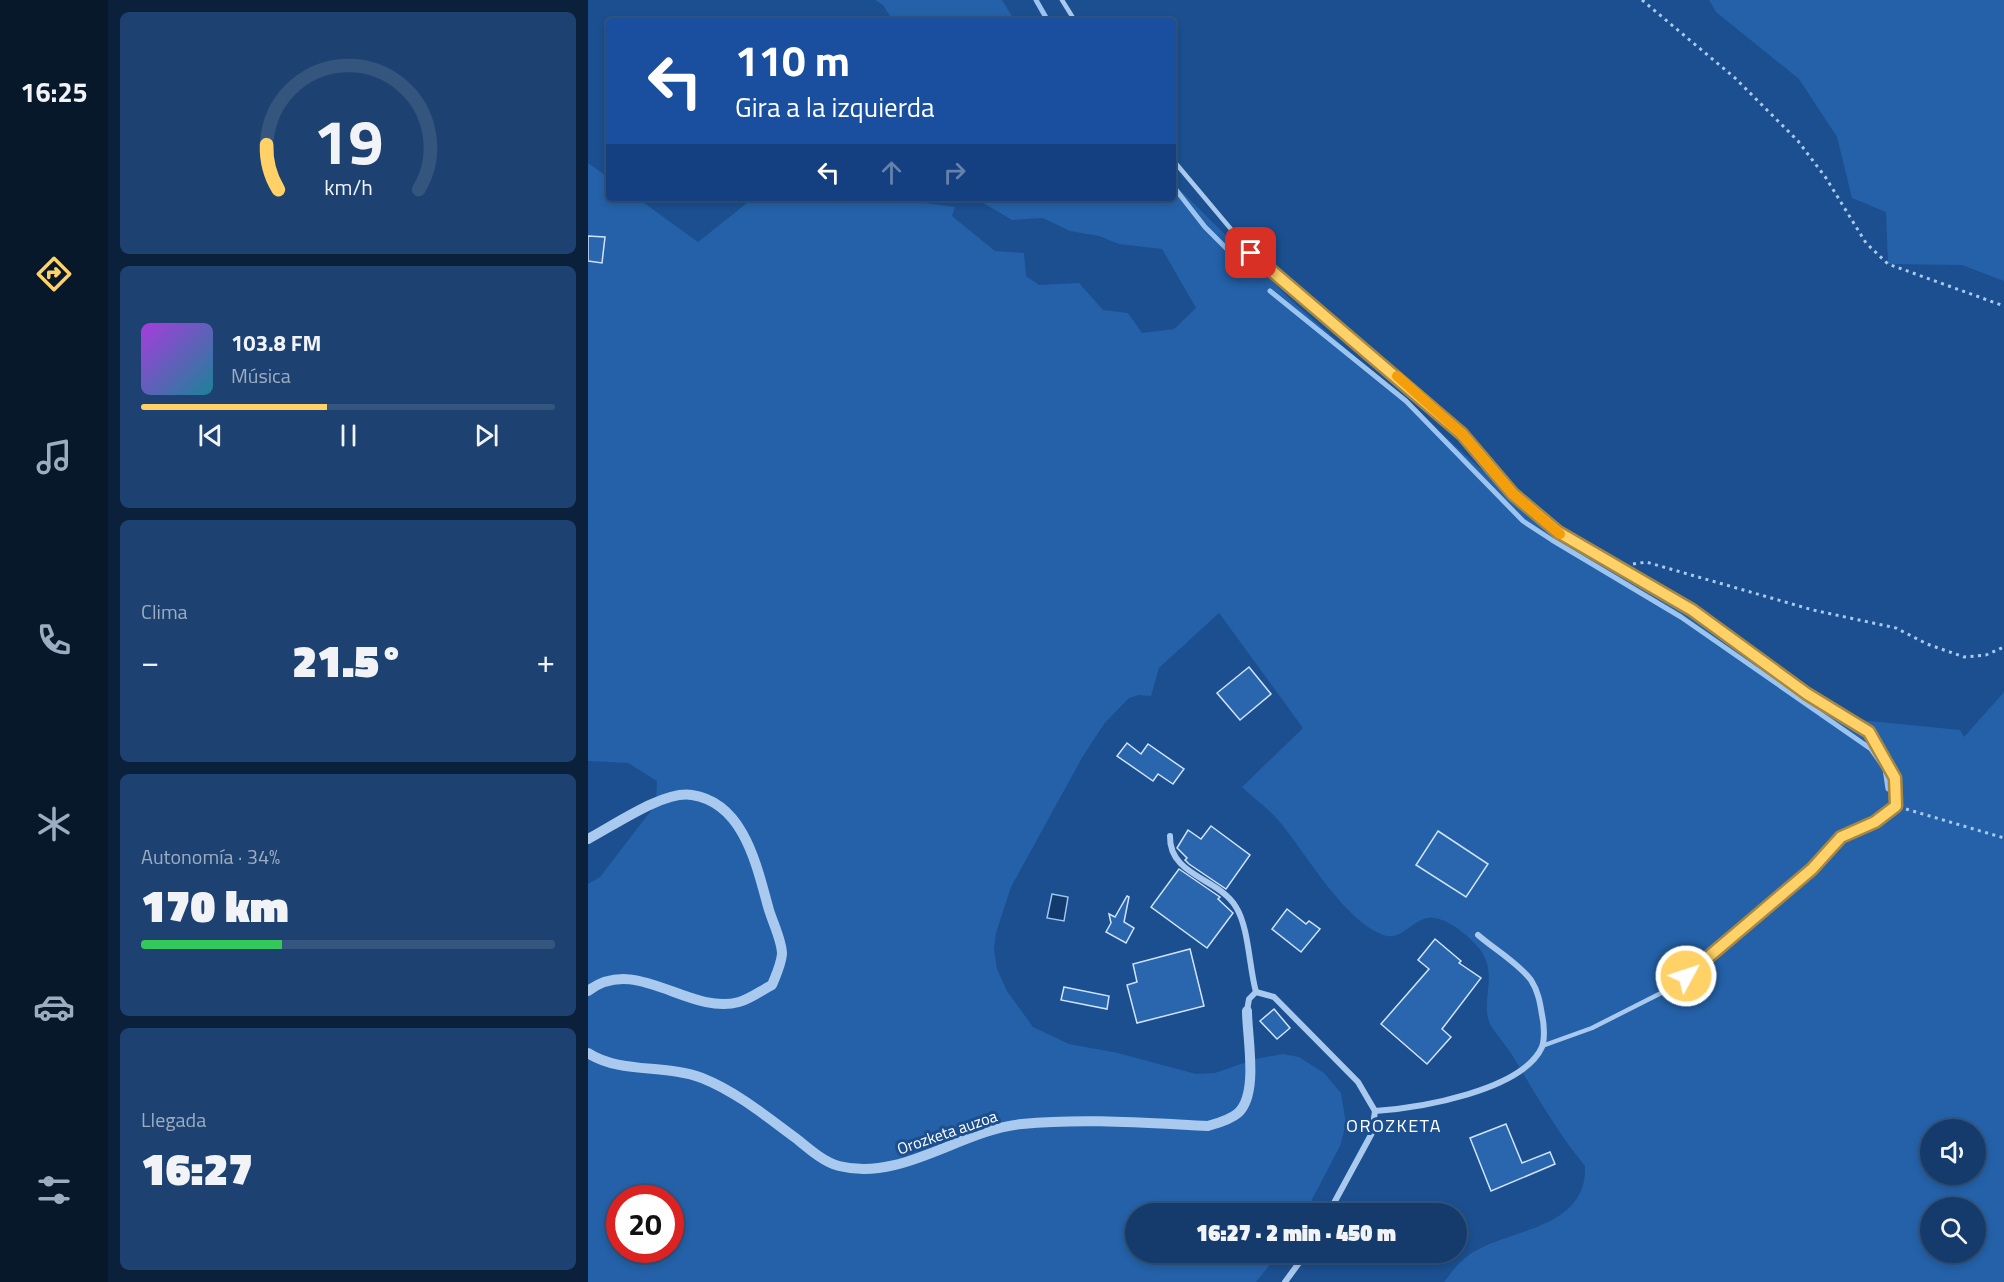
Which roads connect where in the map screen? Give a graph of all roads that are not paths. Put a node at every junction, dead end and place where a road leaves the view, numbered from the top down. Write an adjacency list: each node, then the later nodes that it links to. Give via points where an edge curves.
1 (1062, 0): 2 (lane)
2 (1073, 18)
3 (1176, 164): 10 (lane, via 1251,253 1462,434 1513,494 1558,532 1692,610 1807,694 1869,732 1895,778 1896,806 1875,822 1841,837 1812,869 1671,988 1592,1028)
4 (1170, 836): 8 (street, via 1170,848 1181,866 1236,905 1244,925)
5 (588, 839): 7 (street, via 651,804 674,797 692,794 714,803 731,817 750,845 782,952 772,985 740,1002 722,1004 631,979 601,980)
6 (1478, 935): 10 (street, via 1530,979 1539,995 1544,1023)
7 (588, 991)
8 (1256, 992): 9 (street, via 1249,999); 12 (street, via 1274,997 1358,1082)
9 (1247, 1011): 11 (street, Orozketa auzoa, via 1251,1083 1240,1112 1225,1121 1208,1126 1093,1121 1020,1124 974,1136 893,1166 856,1169 836,1165 820,1156 736,1095 702,1077 599,1060)
10 (1542, 1046): 12 (street, via 1523,1070 1472,1093 1414,1108)
11 (588, 1053)
12 (1375, 1111): 13 (street, via 1372,1133)
13 (1334, 1203)
14 (1298, 1263): 15 (street)
15 (1285, 1282)

